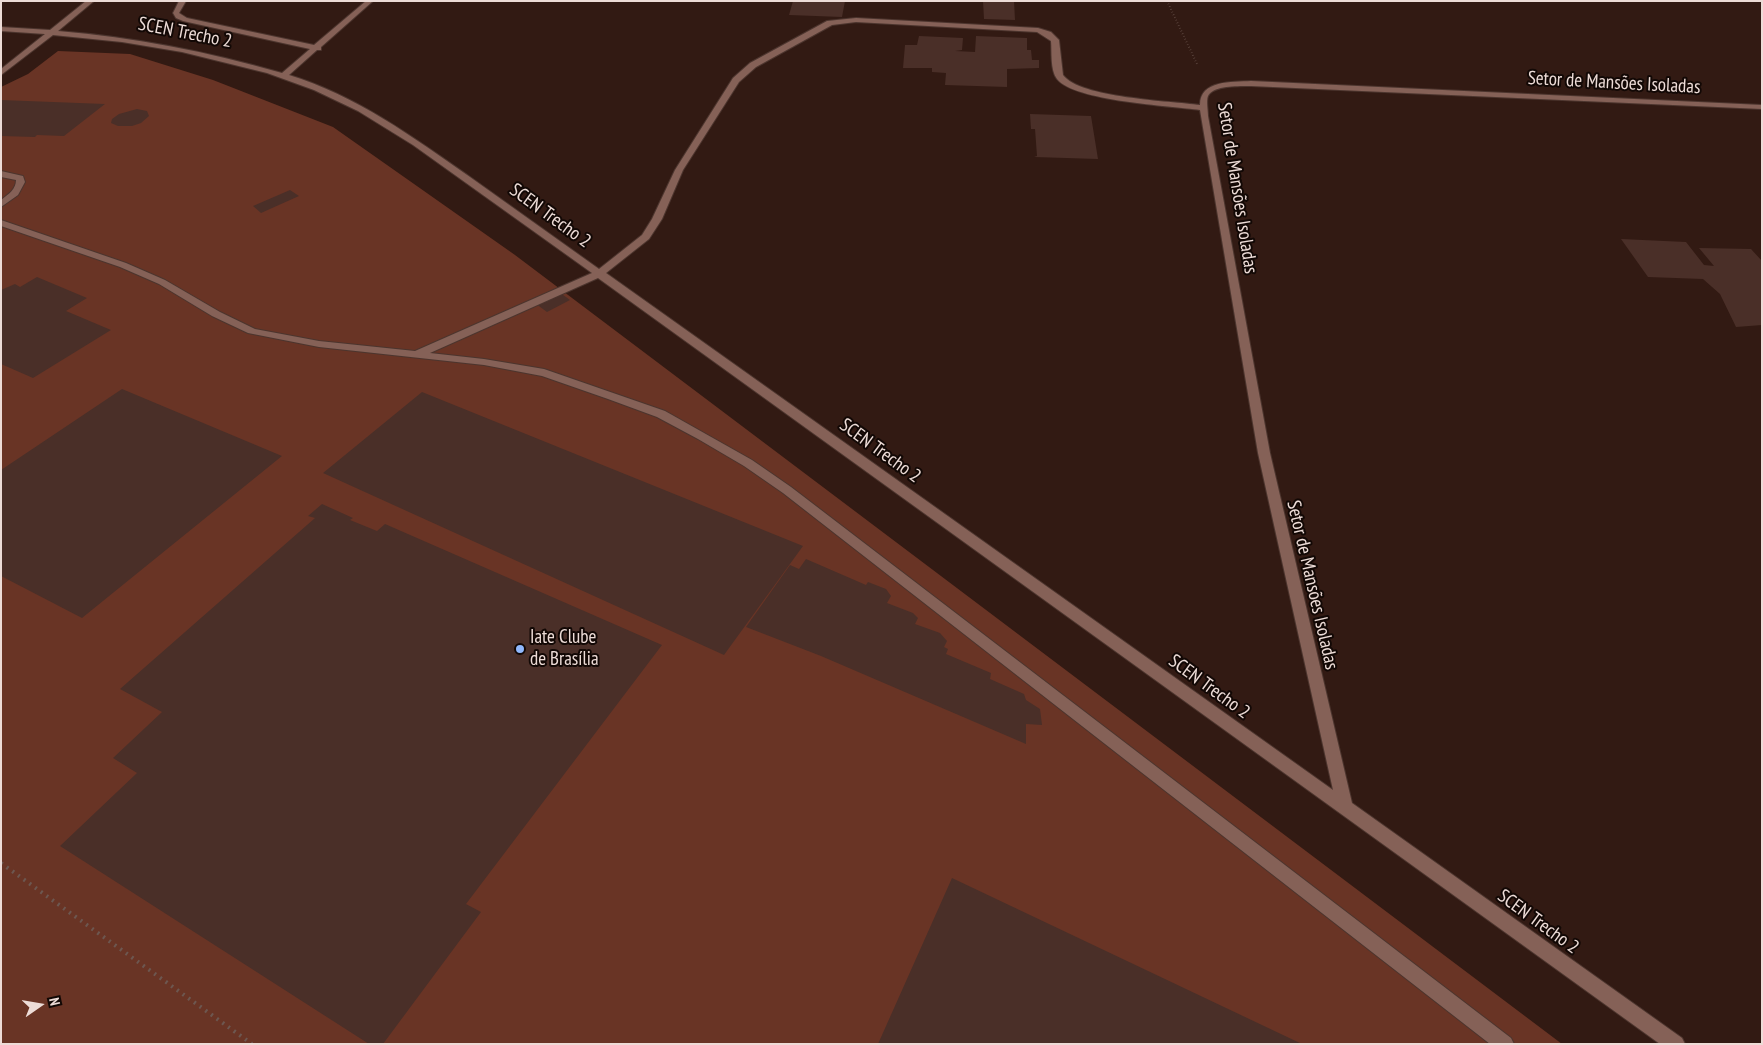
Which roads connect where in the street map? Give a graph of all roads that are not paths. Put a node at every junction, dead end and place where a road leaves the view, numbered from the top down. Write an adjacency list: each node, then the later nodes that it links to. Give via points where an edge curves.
1 (91, 1): 5 (street)
2 (183, 1): 6 (street, via 176,12 185,20)
3 (370, 1): 6 (street)
4 (1, 29): 5 (street, SCEN Trecho 2)
5 (50, 32): 7 (street); 8 (street); 9 (street, SCEN Trecho 2, via 160,45)
6 (318, 48): 9 (street)
7 (1, 63)
8 (1, 73)
9 (284, 75): 15 (street, SCEN Trecho 2, via 378,119)
10 (1762, 107): 11 (street, Setor de Mansões Isoladas, via 1234,84 1208,90 1204,96)
11 (1204, 108): 15 (street, via 1078,90 1059,77 1055,40 1038,30 856,20 830,22 753,65 736,80 679,170 646,237); 17 (street, Setor de Mansões Isoladas, via 1264,453)
12 (1, 174): 13 (street, via 20,178 22,182)
13 (1, 204)
14 (1, 223): 16 (street, via 123,265 162,282 252,331 309,343)
15 (599, 274): 16 (street); 17 (street, SCEN Trecho 2)
16 (416, 355): 18 (street, via 484,362 544,373 661,414 748,463)
17 (1345, 807): 19 (street, SCEN Trecho 2)
18 (1505, 1044)
19 (1676, 1044)

